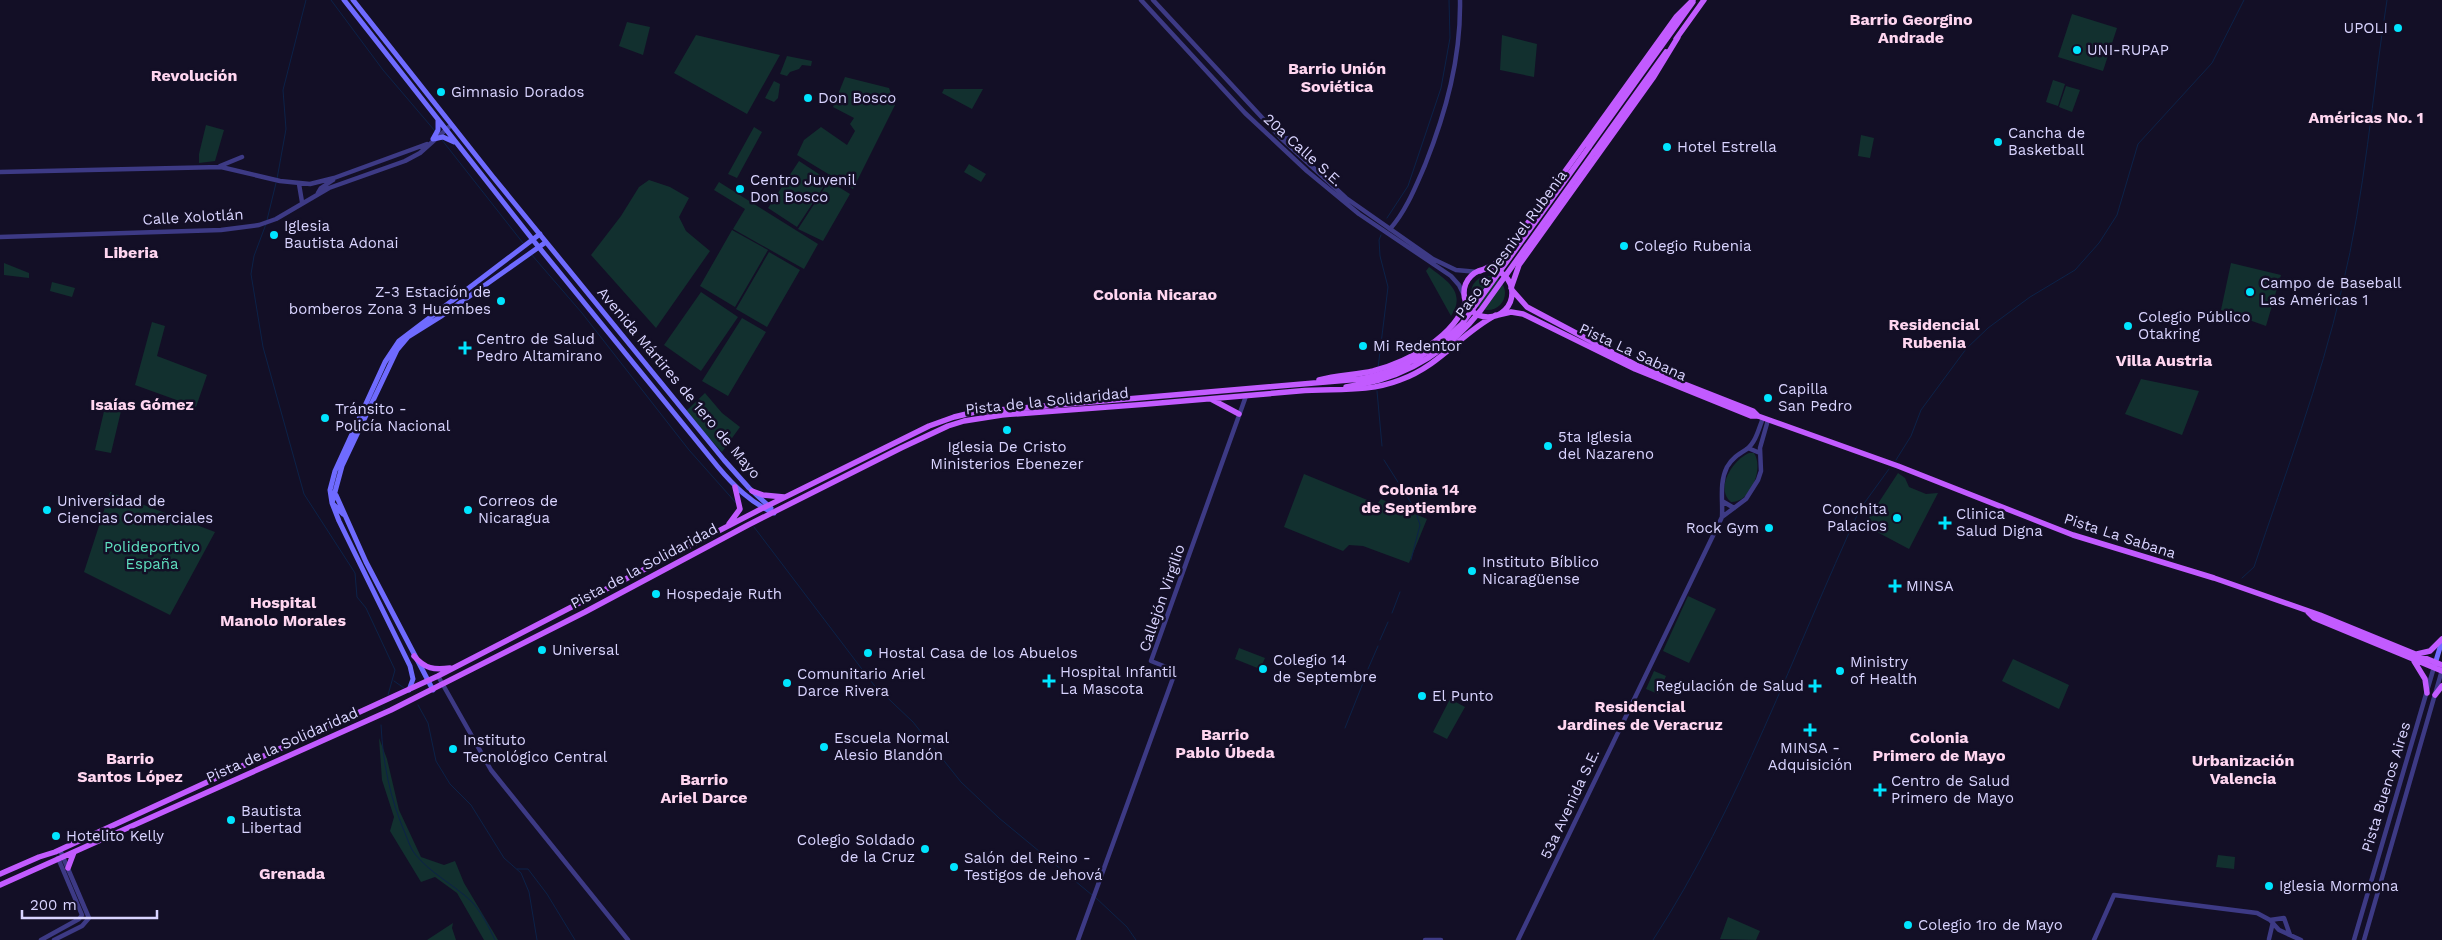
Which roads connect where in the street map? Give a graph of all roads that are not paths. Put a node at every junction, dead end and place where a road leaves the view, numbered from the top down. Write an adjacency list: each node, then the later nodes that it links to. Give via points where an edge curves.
1 (344, 0): 9 (main road, Avenida Mártires de 1ero de Mayo)
2 (353, 0): 10 (main road, Avenida Mártires de 1ero de Mayo)
3 (1141, 0): 32 (street, 20a Calle S.E., via 1261,129 1342,202 1451,276)
4 (1153, 0): 14 (street, 20a Calle S.E.)
5 (1460, 0): 24 (street, via 1457,52 1447,104 1409,202)
6 (1694, 0): 30 (main road, via 1681,11 1509,249 1495,264); 34 (main road, Paso a Desnivel Rubenia, bridge, via 1462,324 1413,362)
7 (1704, 0): 8 (main road)
8 (1678, 37): 31 (main road, via 1653,78 1519,265); 34 (main road, Paso a Desnivel Rubenia, bridge, via 1460,334 1413,367 1388,378)
9 (438, 119): 11 (main road, Avenida Mártires de 1ero de Mayo); 12 (main road)
10 (452, 124): 11 (street, Calle Xolotlán); 25 (main road, Avenida Mártires de 1ero de Mayo)
11 (446, 129): 12 (street, Calle Xolotlán); 16 (main road, Avenida Mártires de 1ero de Mayo)
12 (438, 135): 15 (street, Calle Xolotlán); 16 (main road)
13 (1296, 137): 14 (street)
14 (1281, 138): 24 (street, 20a Calle S.E., via 1346,198)
15 (427, 144): 20 (street, Calle Xolotlán); 22 (street, Calle Xolotlán, via 405,161)
16 (456, 144): 27 (main road, Avenida Mártires de 1ero de Mayo)
17 (242, 157): 18 (street)
18 (216, 167): 19 (street, Calle Xolotlán); 21 (street, Calle Xolotlán)
19 (0, 172)
20 (334, 178): 21 (street, Calle Xolotlán); 22 (street)
21 (299, 184): 23 (street)
22 (318, 194): 23 (street, Calle Xolotlán)
23 (302, 202): 26 (street, Calle Xolotlán, via 271,221 220,230)
24 (1390, 229): 30 (street, 20a Calle S.E., via 1449,268)
25 (540, 234): 27 (main road); 28 (main road, Avenida Mártires de 1ero de Mayo)
26 (0, 237)
27 (533, 240): 29 (main road, Avenida Mártires de 1ero de Mayo); 48 (main road, via 406,334 394,348 335,471 330,490)
28 (546, 242): 29 (main road); 45 (main road, Avenida Mártires de 1ero de Mayo)
29 (539, 248): 43 (main road, Avenida Mártires de 1ero de Mayo); 44 (main road, via 405,340 389,363 338,475)
30 (1479, 271): 31 (main road, via 1498,272 1506,277); 32 (main road, via 1467,282)
31 (1512, 289): 33 (main road, via 1510,303); 40 (main road, Pista La Sabana, via 1527,307 1627,360 1753,411)
32 (1465, 299): 33 (main road, via 1479,315); 35 (main road, Pista de la Solidaridad, via 1459,315 1448,329 1403,360 1372,371)
33 (1497, 315): 36 (main road, Pista de la Solidaridad, via 1483,322 1442,358 1411,376 1373,388); 40 (main road, Pista La Sabana, via 1523,314 1635,369)
34 (1361, 382): 35 (main road, Pista de la Solidaridad); 36 (main road, Pista de la Solidaridad)
35 (1308, 384): 46 (main road, Pista de la Solidaridad, via 963,414 929,426)
36 (1332, 389): 37 (main road, Pista de la Solidaridad)
37 (1246, 396): 38 (main road, Pista de la Solidaridad); 39 (street, Callejón Virgilio)
38 (1209, 398): 39 (main road); 52 (main road, Pista de la Solidaridad, via 964,421 901,448)
39 (1239, 414): 85 (street, Callejón Virgilio, via 1151,661 1166,667 1172,678)
40 (1763, 418): 41 (street, 53a Avenida S.E.); 42 (street, 53a Avenida S.E.); 58 (main road, Pista La Sabana, via 1898,466 2059,530 2320,615)
41 (1748, 448): 42 (street); 47 (street, 53a Avenida S.E., via 1726,468)
42 (1760, 453): 51 (street, 53a Avenida S.E., via 1761,471 1754,488)
43 (735, 487): 50 (main road, Avenida Mártires de 1ero de Mayo); 55 (main road, via 740,509)
44 (335, 490): 48 (main road); 53 (main road)
45 (752, 491): 46 (main road, via 763,496); 49 (main road, Avenida Mártires de 1ero de Mayo)
46 (786, 497): 49 (main road, Pista de la Solidaridad)
47 (1722, 500): 51 (street); 54 (street, 53a Avenida S.E.)
48 (332, 503): 53 (main road); 67 (main road, via 410,666)
49 (770, 505): 50 (main road, Pista de la Solidaridad); 52 (main road, Avenida Mártires de 1ero de Mayo)
50 (763, 508): 52 (main road, Avenida Mártires de 1ero de Mayo); 55 (main road, Pista de la Solidaridad)
51 (1734, 508): 54 (street, 53a Avenida S.E.)
52 (774, 513): 65 (main road, Pista de la Solidaridad)
53 (343, 514): 57 (main road)
54 (1722, 517): 88 (street, 53a Avenida S.E.)
55 (726, 528): 61 (main road, Pista de la Solidaridad)
56 (2442, 640): 58 (main road, via 2430,650); 60 (main road, Pista Buenos Aires)
57 (414, 656): 61 (main road, via 431,669); 64 (main road)
58 (2413, 656): 60 (main road, Pista La Sabana); 69 (main road, via 2425,679)
59 (2442, 664): 60 (main road, Pista La Sabana)
60 (2434, 665): 62 (main road, Pista La Sabana); 69 (street, Pista Buenos Aires)
61 (457, 666): 63 (main road, Pista de la Solidaridad)
62 (2442, 670): 70 (street, Pista Buenos Aires)
63 (438, 676): 64 (main road, Pista de la Solidaridad); 65 (street)
64 (428, 681): 67 (main road, Pista de la Solidaridad); 68 (main road)
65 (443, 685): 68 (main road, Pista de la Solidaridad); 84 (street, via 491,770)
66 (2442, 686): 70 (main road)
67 (410, 690): 71 (main road, Pista de la Solidaridad)
68 (432, 690): 73 (main road, Pista de la Solidaridad)
69 (2427, 693): 91 (street, Pista Buenos Aires)
70 (2434, 695): 92 (street, Pista Buenos Aires)
71 (71, 844): 72 (main road, Pista de la Solidaridad); 74 (main road, Pista de la Solidaridad)
72 (57, 851): 74 (main road, Pista de la Solidaridad); 75 (street)
73 (74, 852): 75 (main road, Pista de la Solidaridad); 76 (main road)
74 (39, 857): 77 (main road, Pista de la Solidaridad)
75 (61, 858): 76 (street); 78 (main road, Pista de la Solidaridad); 82 (street, via 82,915 79,920)
76 (68, 868): 83 (street, via 89,918 82,926)
77 (0, 874)
78 (0, 885)
79 (2271, 921): 80 (street); 80 (street, via 2284,918); 81 (street); 89 (street, via 2257,913 2114,894)
80 (2290, 935): 90 (street)
81 (2269, 939)
82 (41, 940)
83 (54, 940)
84 (628, 940)
85 (1078, 940)
86 (1424, 940): 87 (street)
87 (1440, 940)
88 (1518, 940)
89 (2094, 940)
90 (2301, 940)
91 (2354, 940)
92 (2364, 940)

